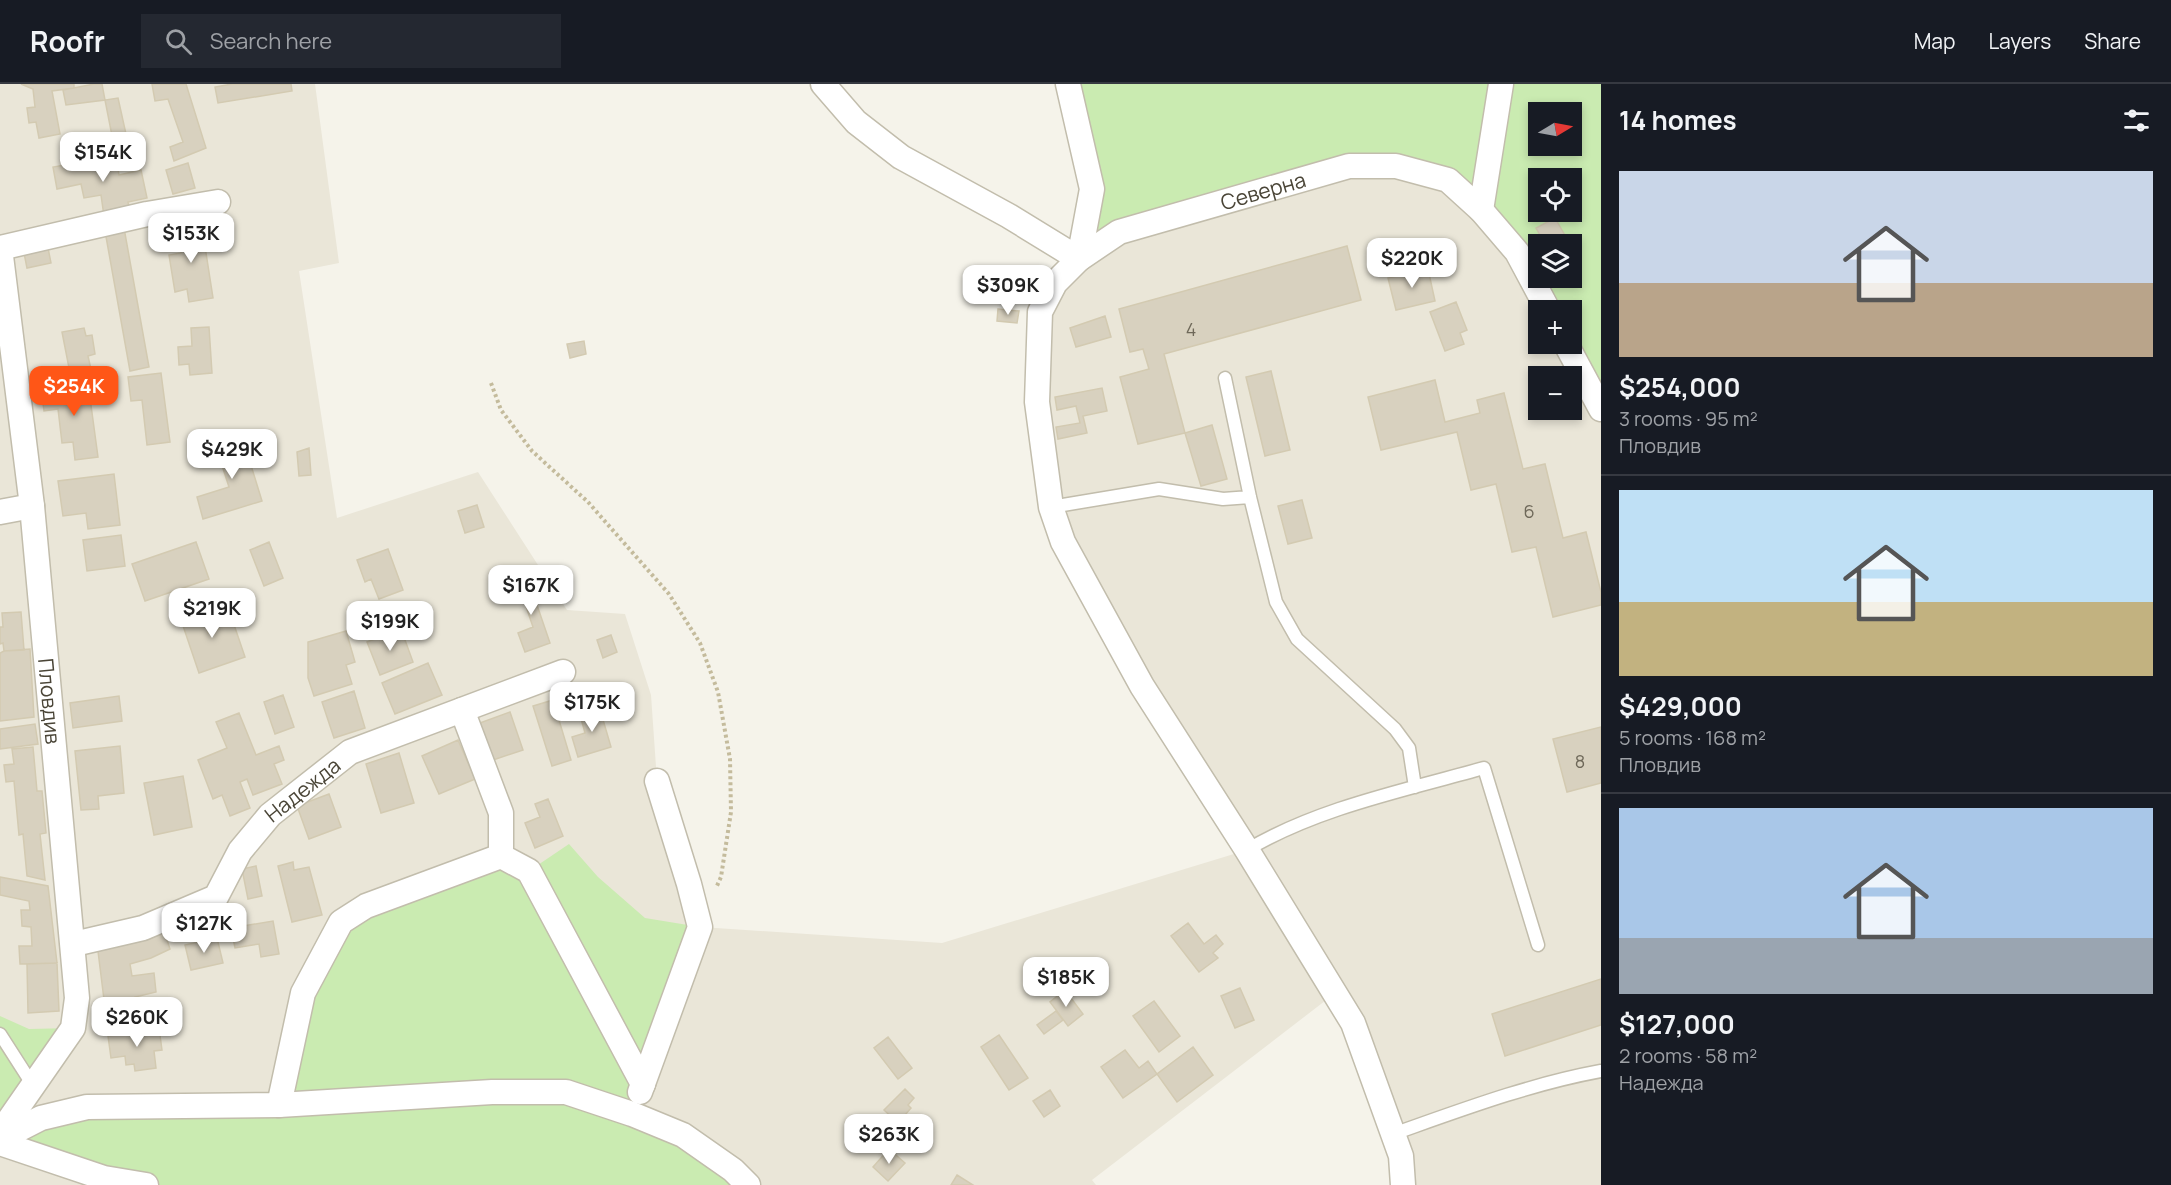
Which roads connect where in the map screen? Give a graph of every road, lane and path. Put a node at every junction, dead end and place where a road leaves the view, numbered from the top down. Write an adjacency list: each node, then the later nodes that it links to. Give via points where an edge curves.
1 (823, 84): 7 (street, via 856,122 901,157)
2 (1068, 84): 7 (street, via 1092,189)
3 (1501, 84): 5 (street)
4 (218, 202): 6 (street)
5 (1482, 210): 7 (street, Северна, via 1448,180 1396,166 1349,166 1119,232); 8 (street, Северна, via 1517,252)
6 (0, 248): 14 (street, Пловдив)
7 (1079, 259): 15 (street, Северна, via 1055,283 1040,312 1037,402)
8 (1543, 300)
9 (1571, 354): 12 (street)
10 (1225, 378): 13 (lane)
11 (491, 383): 23 (path, via 501,410 532,451 588,502 669,594 700,643 718,692 730,759 731,812 721,877)
12 (1601, 409)
13 (1250, 497): 15 (lane, via 1223,499 1159,489); 20 (lane, via 1276,602 1297,639 1395,729 1409,748)
14 (32, 506): 16 (street); 24 (street, Пловдив)
15 (1051, 507): 21 (street, Северна, via 1063,542 1142,686)
16 (0, 512)
17 (563, 672): 18 (street, Надежда)
18 (462, 710): 22 (street, via 501,813); 24 (street, Надежда, via 351,752 270,815 240,851 216,897 144,927)
19 (657, 781): 23 (street)
20 (1415, 787): 21 (lane, via 1340,809 1274,834); 25 (lane, via 1484,768)
21 (1247, 850): 33 (street, Северна, via 1353,1023)
22 (501, 856): 28 (street, via 529,871); 30 (street, via 366,906 341,921 303,993)
23 (700, 927): 28 (street)
24 (74, 944): 29 (street, Пловдив, via 77,998 73,1029)
25 (1538, 945)
26 (0, 1034): 29 (lane)
27 (1601, 1071): 33 (lane, via 1498,1098)
28 (643, 1084): 31 (street)
29 (34, 1087): 32 (street, Пловдив)
30 (279, 1105): 31 (street, via 492,1092 566,1092); 34 (street, via 87,1107 42,1118)
31 (632, 1114): 37 (street, via 682,1136 733,1170)
32 (0, 1134)
33 (1393, 1134): 38 (street, Северна, via 1401,1156)
34 (0, 1138)
35 (0, 1143): 36 (street, via 104,1178)
36 (146, 1185)
37 (748, 1185)
38 (1402, 1185)

